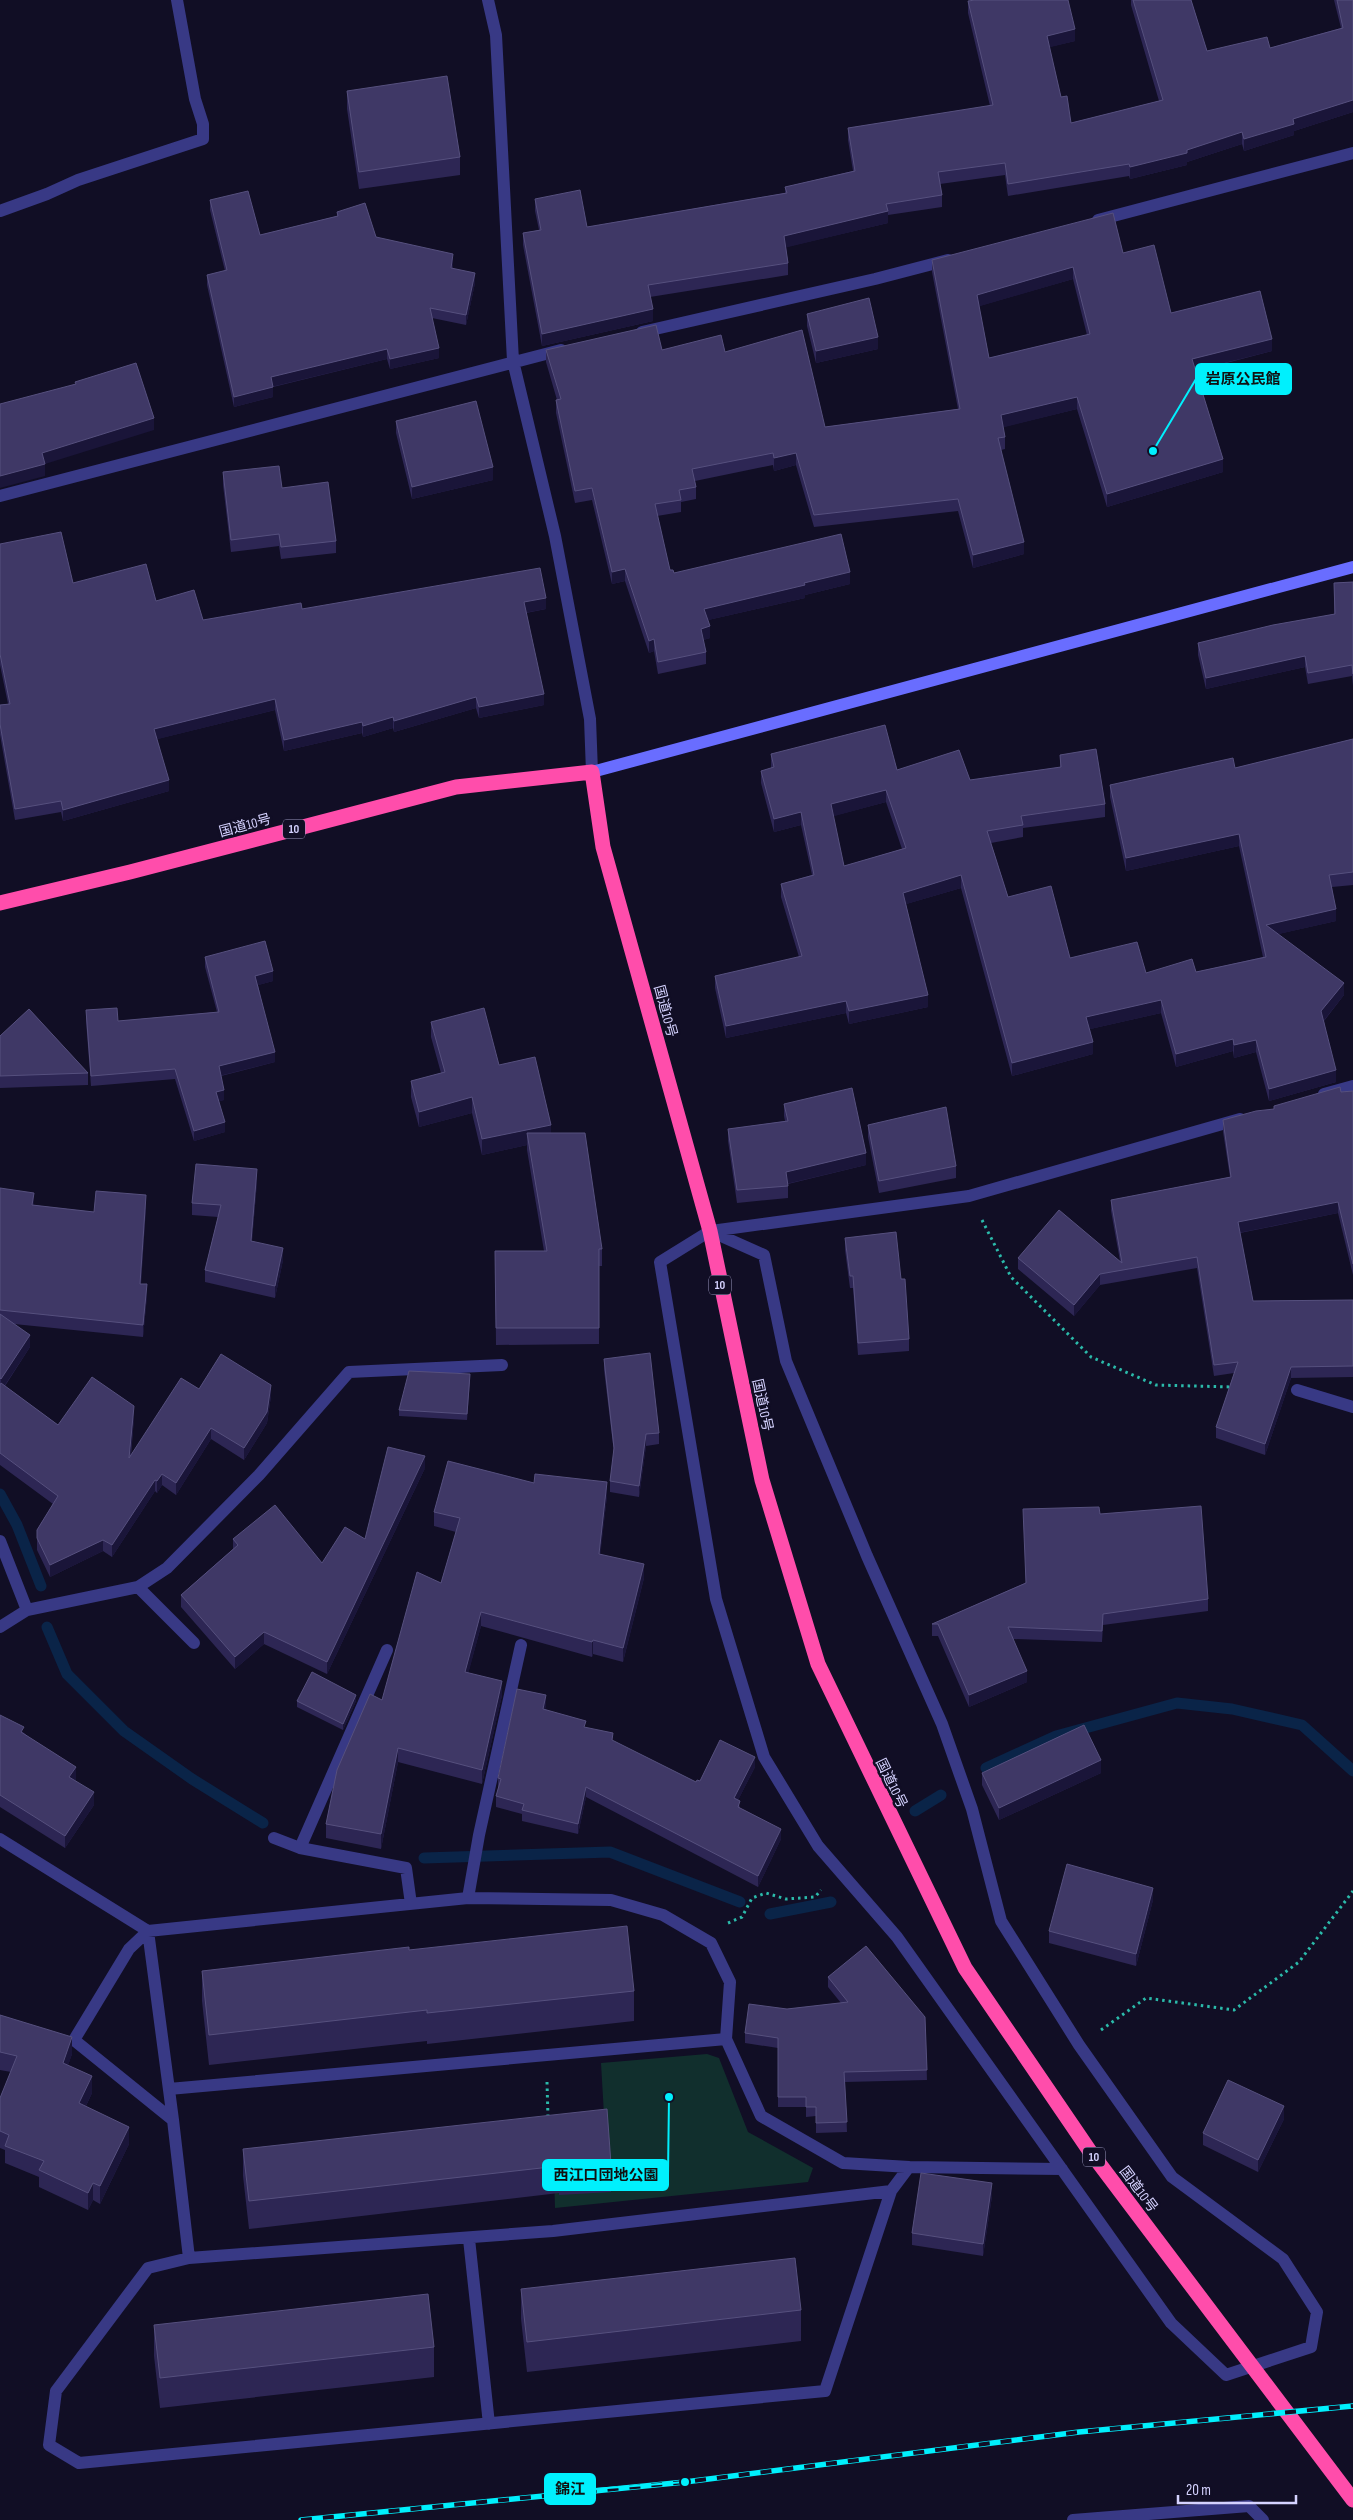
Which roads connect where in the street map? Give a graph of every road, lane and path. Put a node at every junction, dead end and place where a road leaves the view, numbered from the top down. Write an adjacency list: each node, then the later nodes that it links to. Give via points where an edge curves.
1 (177, 0): 4 (street, via 195,99 203,124 203,139 78,180)
2 (488, 0): 9 (street, via 496,35)
3 (1353, 153): 5 (street)
4 (0, 211)
5 (1085, 224)
6 (961, 256): 7 (street)
7 (627, 335)
8 (570, 348): 9 (street)
9 (513, 361): 10 (street); 12 (street, via 556,536 590,719)
10 (0, 496)
11 (1353, 567): 12 (street)
12 (592, 772): 13 (highway, 国道10号 / 10, via 456,787); 18 (highway, 国道10号 / 10, via 603,847)
13 (0, 903)
14 (1353, 1086): 15 (street)
15 (1315, 1097)
16 (1257, 1114): 17 (street)
17 (970, 1196): 18 (street); 20 (path, via 1011,1278 1092,1357 1156,1385)
18 (710, 1231): 33 (street, via 660,1262 716,1599 764,1757 818,1846); 40 (street, via 764,1255 786,1361 866,1556 942,1724 972,1809 1001,1921); 51 (highway, 国道10号 / 10, via 762,1480 818,1664 965,1968 1089,2150)
19 (502, 1365): 24 (street, via 350,1372 252,1482 167,1568)
20 (1241, 1388)
21 (1297, 1390): 22 (street)
22 (1353, 1406)
23 (0, 1541): 25 (street)
24 (138, 1587): 25 (street); 27 (street)
25 (27, 1610): 26 (street)
26 (0, 1627)
27 (194, 1643)
28 (522, 1645): 35 (street)
29 (387, 1650): 32 (street)
30 (274, 1838): 32 (street)
31 (0, 1839): 38 (street)
32 (300, 1848): 36 (street, via 406,1868)
33 (839, 1870): 37 (path, via 815,1897 786,1899 766,1893 752,1898 742,1917 727,1923); 46 (street, via 897,1937)
34 (1353, 1891): 40 (path, via 1299,1962 1234,2010 1146,1998)
35 (468, 1898): 36 (street); 39 (street, via 611,1900 663,1915 711,1943 730,1982)
36 (411, 1904): 38 (street)
37 (718, 1922)
38 (148, 1931): 42 (street); 43 (street, via 129,1949 74,2040)
39 (726, 2040): 41 (street); 45 (street, via 761,2116 843,2164)
40 (1079, 2045): 46 (street, via 1172,2176 1283,2259 1317,2312 1311,2347 1226,2375 1171,2323)
41 (546, 2056): 42 (street); 44 (path)
42 (169, 2089): 43 (street)
43 (174, 2120): 49 (street)
44 (548, 2124)
45 (909, 2167): 46 (street); 47 (street)
46 (1062, 2169)
47 (891, 2191): 48 (street); 50 (street, via 825,2391)
48 (469, 2239): 49 (street); 50 (street)
49 (190, 2258): 50 (street, via 148,2268 142,2275 56,2392 49,2445 80,2464)
50 (489, 2424)
51 (1353, 2500)
52 (1073, 2520): 53 (street, via 1249,2506)
53 (1263, 2520)

